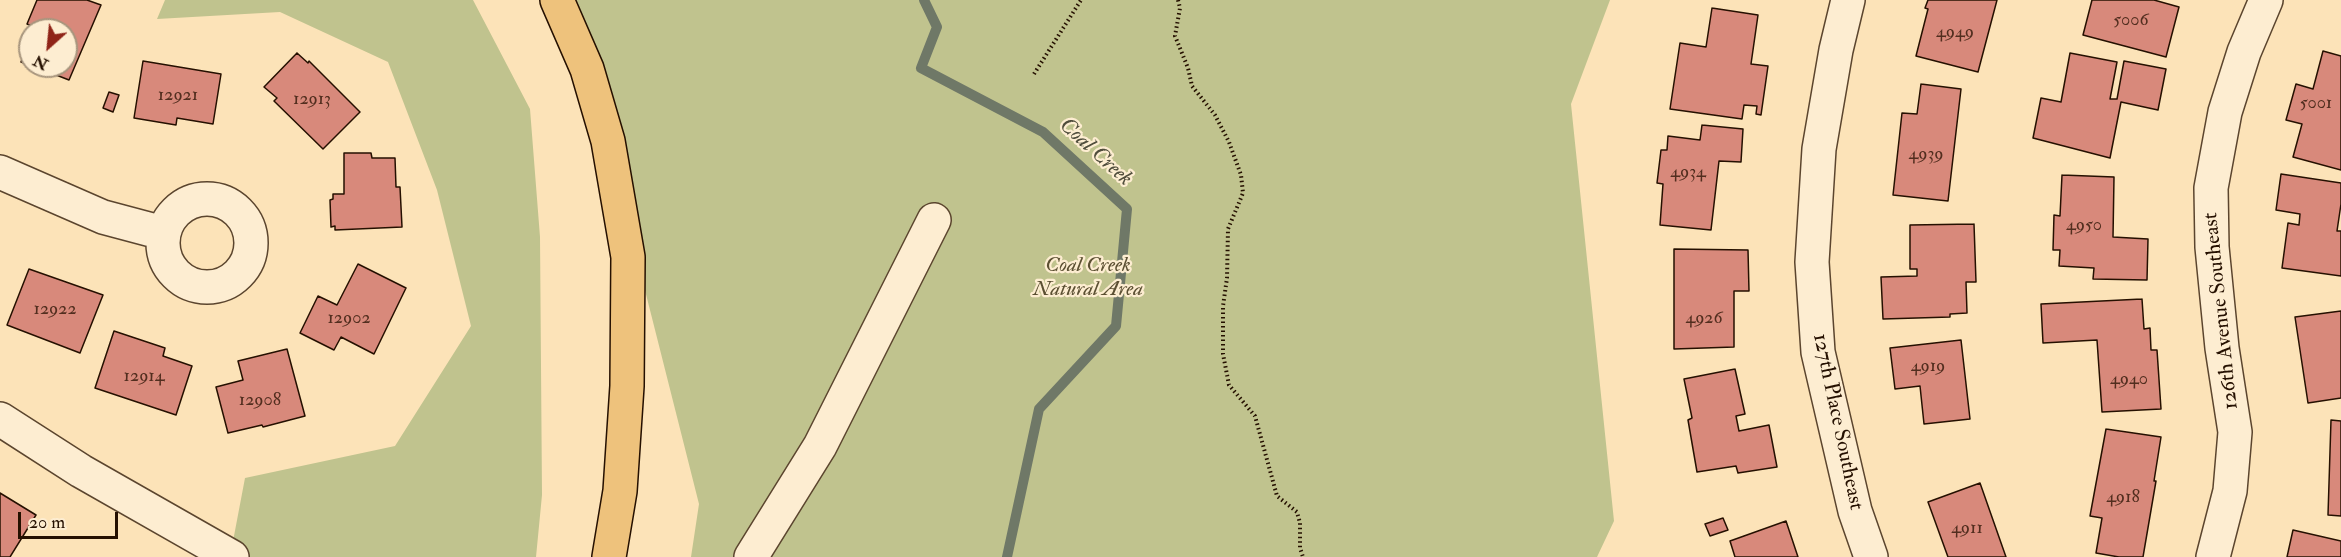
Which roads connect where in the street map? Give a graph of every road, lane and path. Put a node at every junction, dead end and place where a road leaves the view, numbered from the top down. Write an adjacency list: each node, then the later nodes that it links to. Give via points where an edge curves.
1 (557, 0): 12 (main road, via 587,69 608,141 628,257 627,387 620,491)
2 (1081, 0): 6 (path)
3 (1178, 0): 14 (path, via 1176,36 1192,86 1215,115 1241,175 1243,193 1228,230 1223,306 1223,354 1229,385 1255,416 1277,496 1297,512)
4 (1848, 0): 15 (street, 127th Place Southeast, via 1820,149 1812,262 1818,352 1855,511)
5 (2266, 0): 16 (street, 126th Avenue Southeast, via 2225,112 2211,188 2217,303 2235,432 2230,491)
6 (1034, 74)
7 (0, 172): 9 (street, via 103,217)
8 (934, 220): 13 (street, via 820,446)
9 (163, 233)
10 (0, 419): 11 (street, via 81,471)
11 (232, 557)
12 (609, 557)
13 (751, 557)
14 (1303, 557)
15 (1871, 557)
16 (2213, 557)

